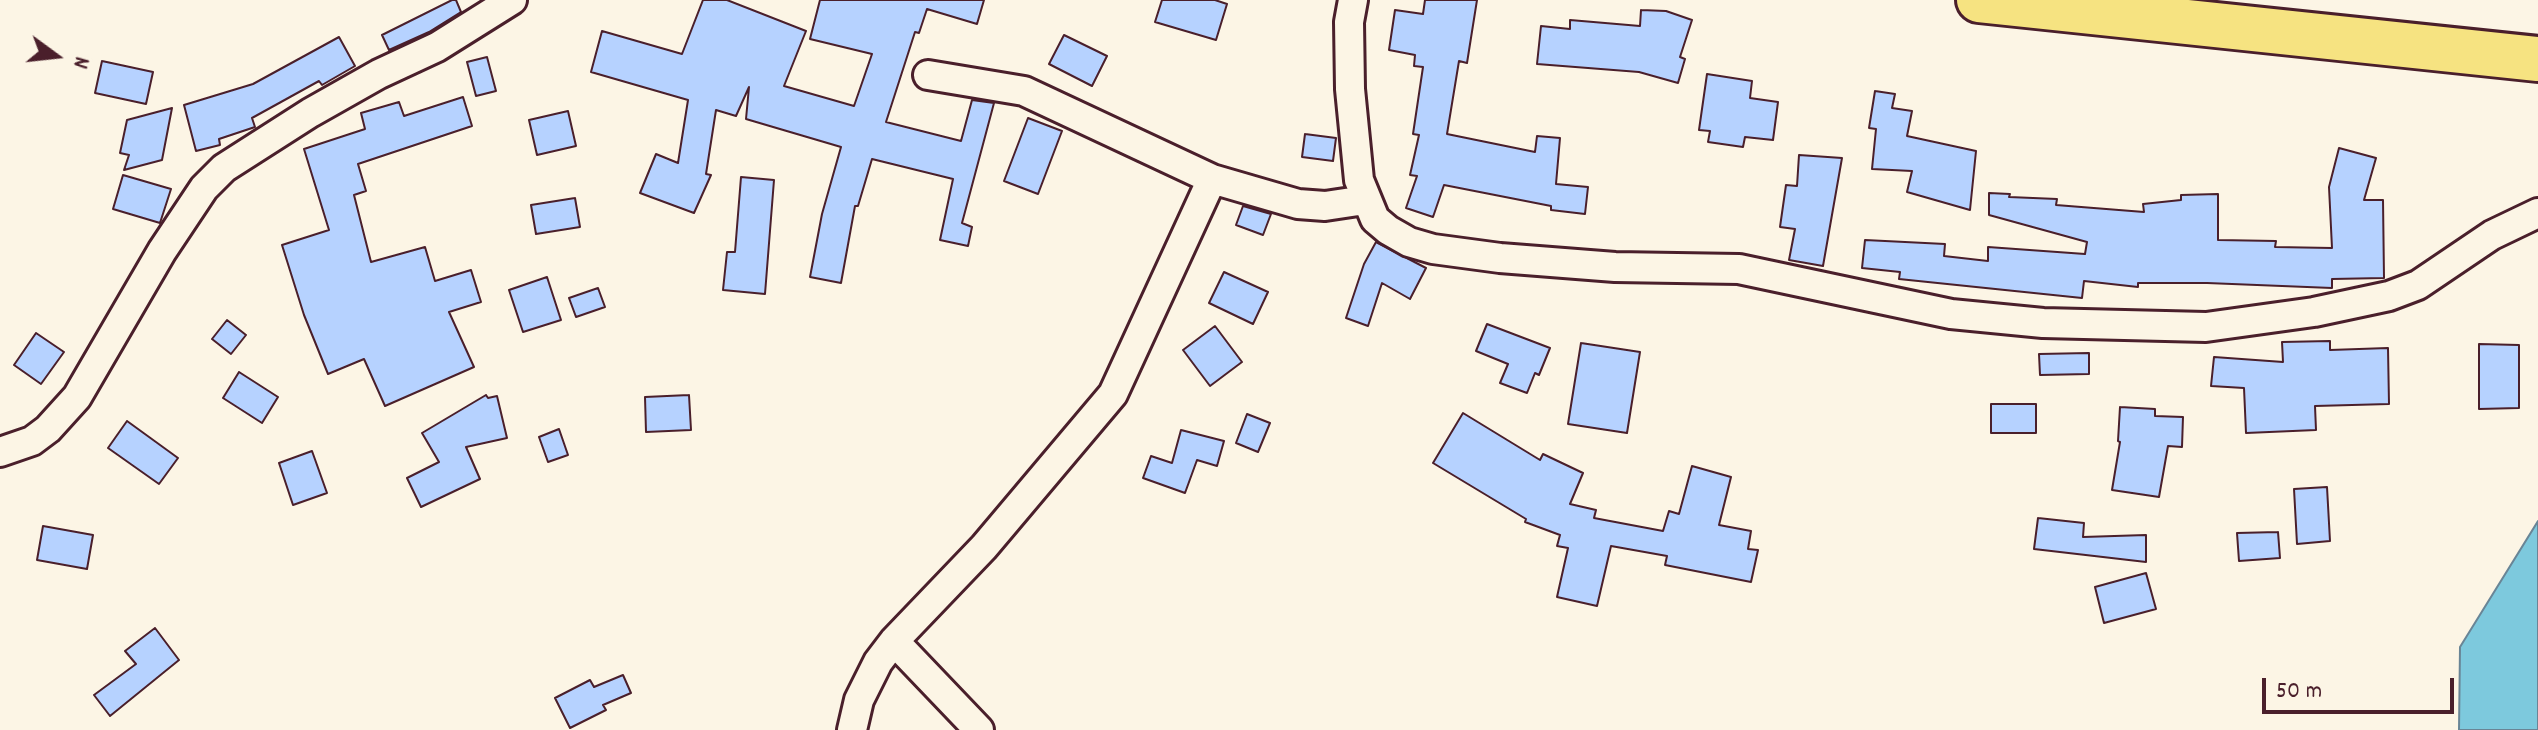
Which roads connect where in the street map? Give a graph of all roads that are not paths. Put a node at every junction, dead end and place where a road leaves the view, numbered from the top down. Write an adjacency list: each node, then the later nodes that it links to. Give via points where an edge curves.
1 (512, 0): 9 (street, via 437,47 310,113 224,168 204,188 162,251 77,397 32,441)
2 (1353, 0): 7 (street, via 1350,89)
3 (1979, 0): 4 (highway)
4 (2538, 59)
5 (928, 75): 6 (street, via 1024,91)
6 (1212, 179): 7 (street, via 1298,204); 10 (street, via 1106,406)
7 (1365, 200): 8 (street, via 1388,230 1433,249 1615,267 1739,269 1951,314 2043,323 2206,327 2389,296 2418,285 2492,235)
8 (2538, 213)
9 (0, 452)
10 (894, 641): 11 (street, via 859,700); 12 (street)
11 (852, 730)
12 (979, 730)

